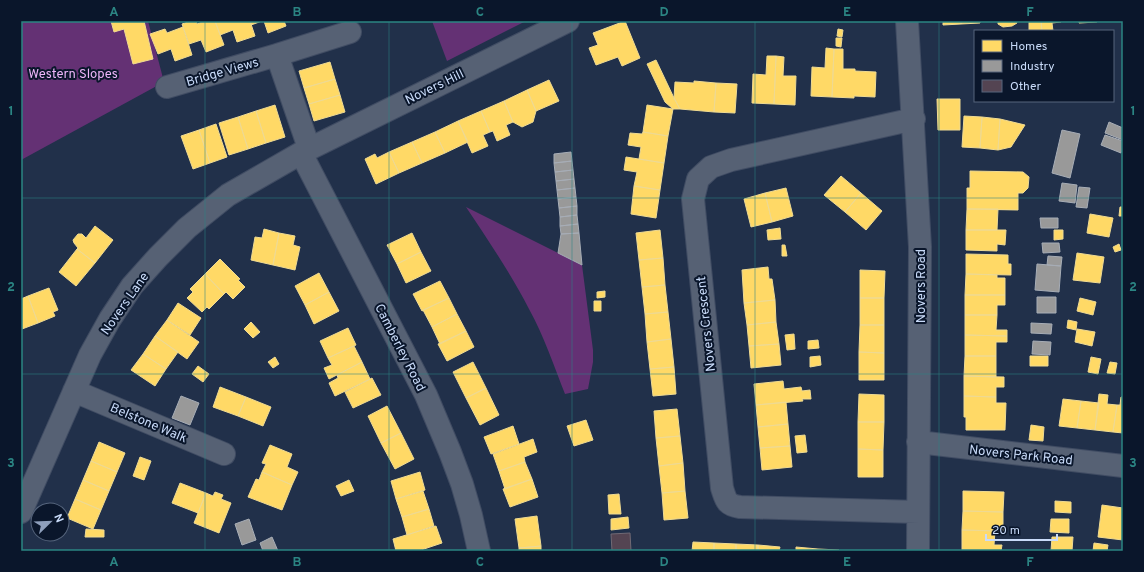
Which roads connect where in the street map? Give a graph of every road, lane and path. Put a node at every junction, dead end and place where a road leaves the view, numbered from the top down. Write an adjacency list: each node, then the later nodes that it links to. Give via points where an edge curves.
1 (568, 21): 7 (street, Novers Hill)
2 (907, 21): 6 (street, Novers Road)
3 (350, 32): 4 (street, Bridge Views)
4 (278, 55): 5 (street, Bridge Views); 7 (street)
5 (167, 86)
6 (914, 120): 9 (street, Novers Road, via 920,247); 13 (street, Novers Crescent, via 724,162 711,167 698,179 693,199 722,488 726,500 731,506 740,507)
7 (305, 150): 8 (street, Novers Lane, via 228,195 187,228 158,257 132,286 110,319); 14 (street, Camberley Road, via 426,396 462,484)
8 (74, 391): 10 (street, Belstone Walk); 12 (street, Novers Lane)
9 (918, 442): 11 (street, Novers Park Road); 13 (street, Novers Road)
10 (224, 454)
11 (1123, 466)
12 (21, 512)
13 (918, 512): 15 (street, Novers Road)
14 (479, 551)
15 (918, 551)

